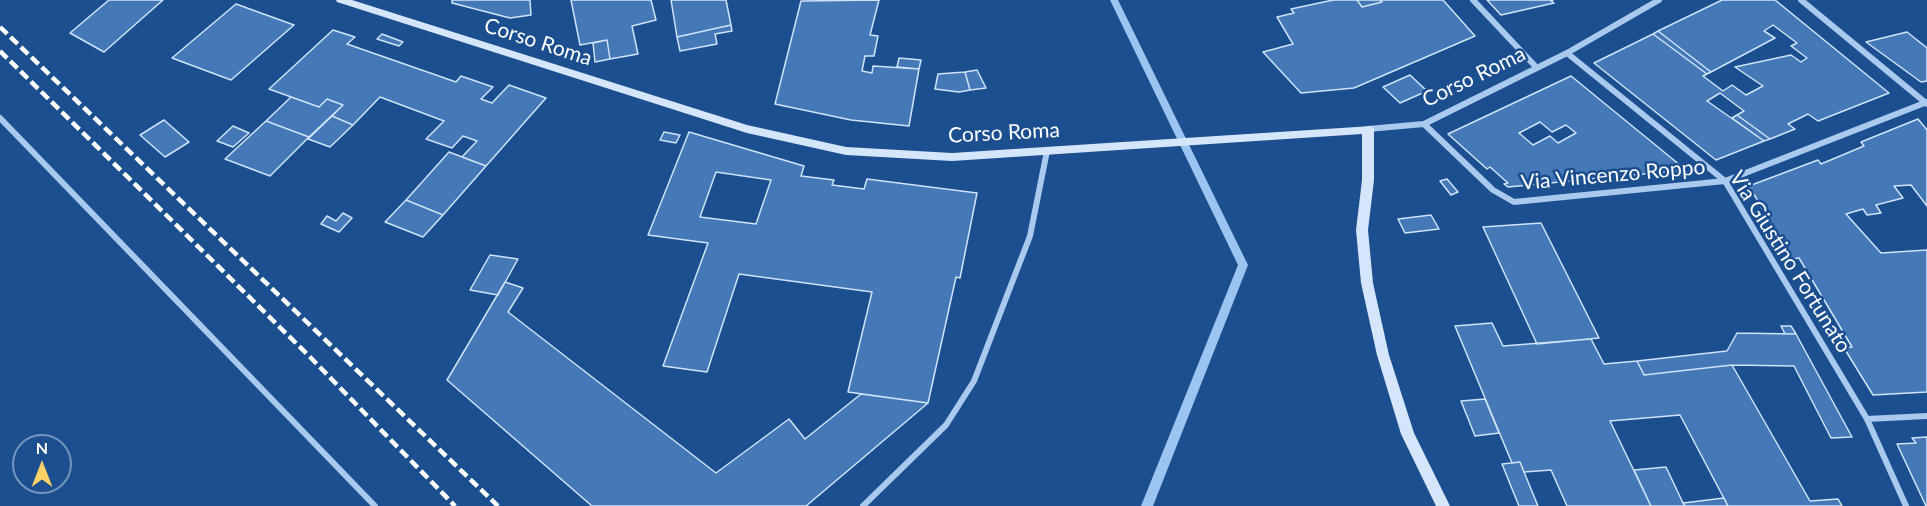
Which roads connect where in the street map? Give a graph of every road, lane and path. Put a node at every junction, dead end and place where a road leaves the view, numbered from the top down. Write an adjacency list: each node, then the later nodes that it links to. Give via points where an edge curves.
1 (341, 0): 11 (main road, Corso Roma, via 747,129 835,148 952,157)
2 (1473, 0): 6 (street)
3 (1659, 0): 5 (street, Corso Roma)
4 (1800, 0): 7 (street)
5 (1567, 53): 6 (street, Corso Roma); 12 (street, Via Giustino Fortunato)
6 (1537, 68): 9 (street, Corso Roma)
7 (1926, 103): 12 (street, Via Vincenzo Roppo)
8 (0, 118): 15 (street)
9 (1424, 124): 10 (street, Corso Roma); 12 (street, Via Vincenzo Roppo, via 1493,190 1514,202)
10 (1368, 129): 11 (main road, Corso Roma); 17 (main road, via 1368,180 1362,230 1367,283 1383,356 1408,434)
11 (1047, 151): 16 (street, via 1030,236 974,381 946,425)
12 (1725, 181): 14 (street, Via Giustino Fortunato)
13 (1927, 416): 14 (street)
14 (1867, 419): 18 (street, Via Giustino Fortunato)
15 (375, 506)
16 (862, 506)
17 (1443, 506)
18 (1906, 506)

